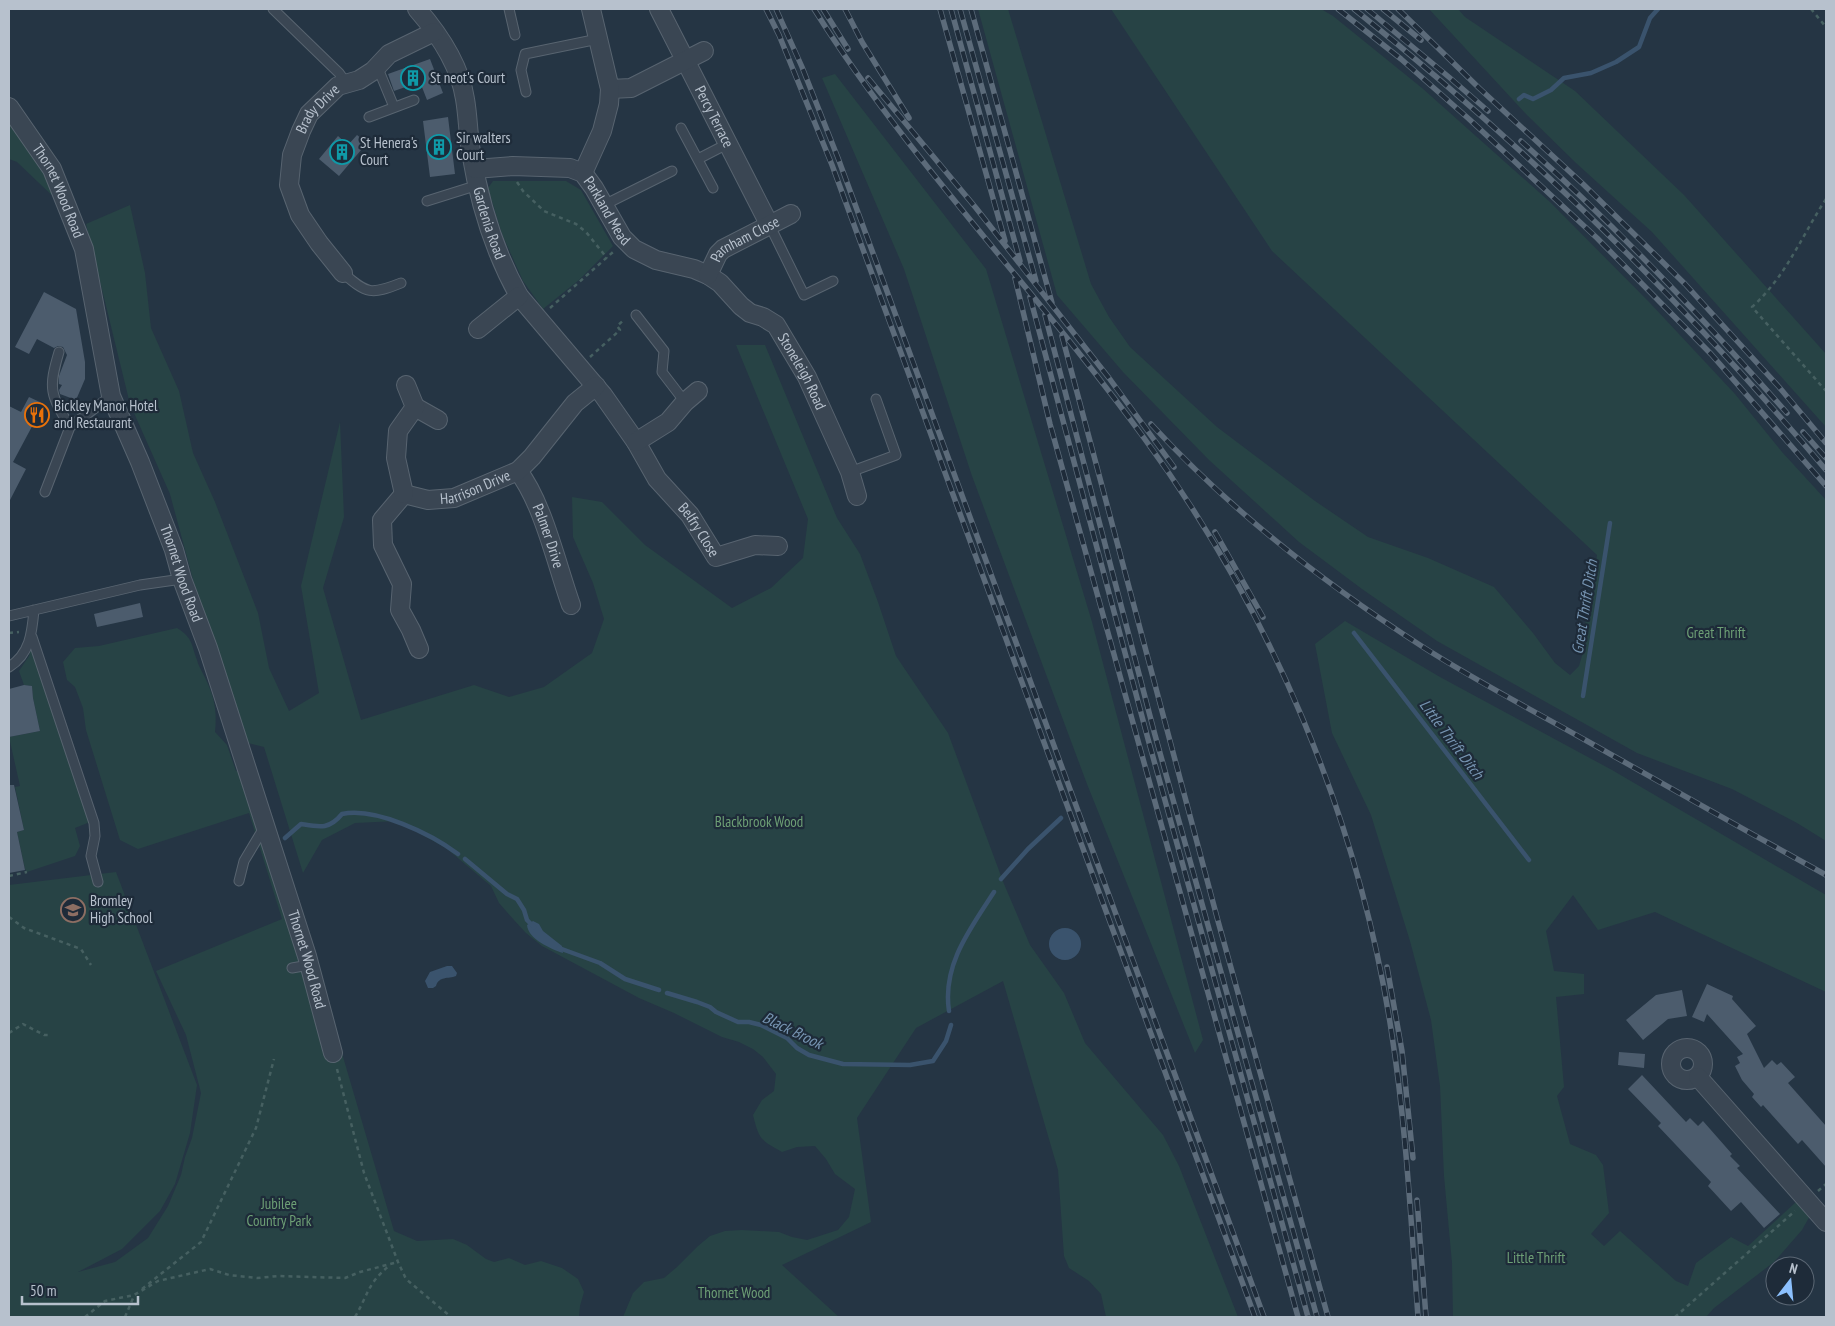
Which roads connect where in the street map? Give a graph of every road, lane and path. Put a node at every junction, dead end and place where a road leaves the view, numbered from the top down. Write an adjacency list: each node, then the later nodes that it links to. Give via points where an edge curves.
1 (273, 9): 14 (lane, via 339,72)
2 (417, 9): 8 (street, Gardenia Road)
3 (509, 9): 9 (lane)
4 (590, 9): 10 (street)
5 (659, 9): 12 (street, Percy Terrace)
6 (1811, 9): 7 (path)
7 (1826, 27)
8 (434, 32): 13 (street, Brady Drive, via 389,54); 27 (street, Gardenia Road, via 452,59 465,97)
9 (515, 35)
10 (598, 39): 15 (street); 16 (lane, via 525,54 521,70)
11 (704, 51): 12 (street)
12 (684, 60): 15 (street, via 631,88); 22 (street, Percy Terrace)
13 (377, 66): 14 (street, Brady Drive, via 359,80); 19 (lane)
14 (347, 84): 36 (street, Brady Drive, via 338,86 309,114 292,155 289,185 300,215)
15 (610, 89): 26 (street, via 610,104 602,131)
16 (526, 92)
17 (414, 100): 19 (lane)
18 (9, 107): 49 (street, Thornet Wood Road, via 52,169 84,249)
19 (394, 107): 20 (lane)
20 (369, 117)
21 (682, 128): 23 (lane)
22 (728, 143): 23 (lane); 33 (street, Percy Terrace)
23 (698, 159): 28 (lane)
24 (513, 166): 26 (street, Parkland Mead, via 570,168); 27 (street, Parkland Mead); 35 (path, via 515,178 523,191 544,211 576,224)
25 (672, 171): 31 (lane)
26 (582, 173): 31 (street, Parkland Mead)
27 (477, 177): 30 (lane); 40 (street, Gardenia Road, via 496,246)
28 (713, 188)
29 (1826, 199): 48 (path, via 1782,275 1752,307)
30 (427, 201)
31 (604, 205): 34 (street, Parkland Mead)
32 (791, 214): 33 (street, Parnham Close)
33 (770, 226): 37 (street, Parnham Close, via 723,249); 38 (lane, via 804,295)
34 (626, 243): 35 (path, Parkland Mead); 37 (street, Stoneleigh Road, via 656,260)
35 (607, 258): 42 (path, Parkland Mead)
36 (343, 273): 39 (lane, via 360,288 380,292)
37 (708, 275): 57 (street, Stoneleigh Road, via 750,313 776,325 807,377)
38 (833, 281)
39 (401, 283)
40 (519, 296): 42 (street, Gardenia Road); 43 (street)
41 (636, 315): 45 (path, via 633,312 617,326 620,330); 50 (lane, via 664,351 662,372)
42 (539, 321): 45 (street, Gardenia Road)
43 (478, 329)
44 (58, 352): 54 (lane, via 51,386 53,397)
45 (580, 366): 47 (street, Gardenia Road)
46 (406, 385): 52 (street)
47 (596, 386): 55 (street, Gardenia Road); 56 (street, Harrison Drive, via 575,403)
48 (1826, 391)
49 (111, 396): 54 (lane); 63 (street, Thornet Wood Road, via 160,514)
50 (691, 396): 55 (street, via 668,422)
51 (876, 399): 57 (lane, via 896,455)
52 (415, 408): 53 (street); 60 (street, via 398,431 396,458)
53 (438, 420)
54 (70, 426): 59 (lane)
55 (636, 442): 58 (street, Gardenia Road)
56 (518, 471): 60 (street, Harrison Drive, via 454,498 428,500); 64 (street, Palmer Drive, via 542,518)
57 (850, 472): 61 (street, Stoneleigh Road)
58 (657, 479): 62 (street, Belfry Close, via 690,515 716,557 755,545)
59 (45, 492)
60 (404, 494): 68 (street, via 382,520 383,545 402,584 400,610)
61 (857, 496)
62 (778, 546)
63 (182, 578): 65 (lane); 70 (street, Thornet Wood Road)
64 (572, 605)
65 (34, 610): 66 (lane); 67 (lane)
66 (9, 616)
67 (32, 637): 69 (lane, via 23,654); 74 (lane, via 94,823 96,836 91,856)
68 (419, 649)
69 (9, 667)
70 (265, 825): 73 (lane, via 244,861); 77 (street, Thornet Wood Road)
71 (27, 872): 72 (path)
72 (9, 876)
73 (239, 881)
74 (98, 882)
75 (9, 917): 76 (path, via 24,928 82,949)
76 (91, 965)
77 (310, 965): 78 (lane); 81 (street, Thornet Wood Road)
78 (292, 968)
79 (9, 1033): 80 (path, via 23,1024)
80 (48, 1035)
81 (333, 1053): 87 (path, via 364,1174)
82 (274, 1059): 89 (path, via 256,1128 201,1242)
83 (1698, 1077): 85 (street)
84 (1826, 1184): 85 (path)
85 (1807, 1200): 86 (street); 94 (path)
86 (1826, 1222)
87 (398, 1262): 88 (path); 93 (path, via 406,1278)
88 (391, 1264): 89 (path, via 345,1278 257,1278 210,1270 158,1280); 92 (path, via 376,1276)
89 (134, 1295): 90 (path, via 104,1301); 91 (path)
90 (85, 1317)
91 (125, 1317)
92 (355, 1317)
93 (451, 1317)
94 (1675, 1317)

